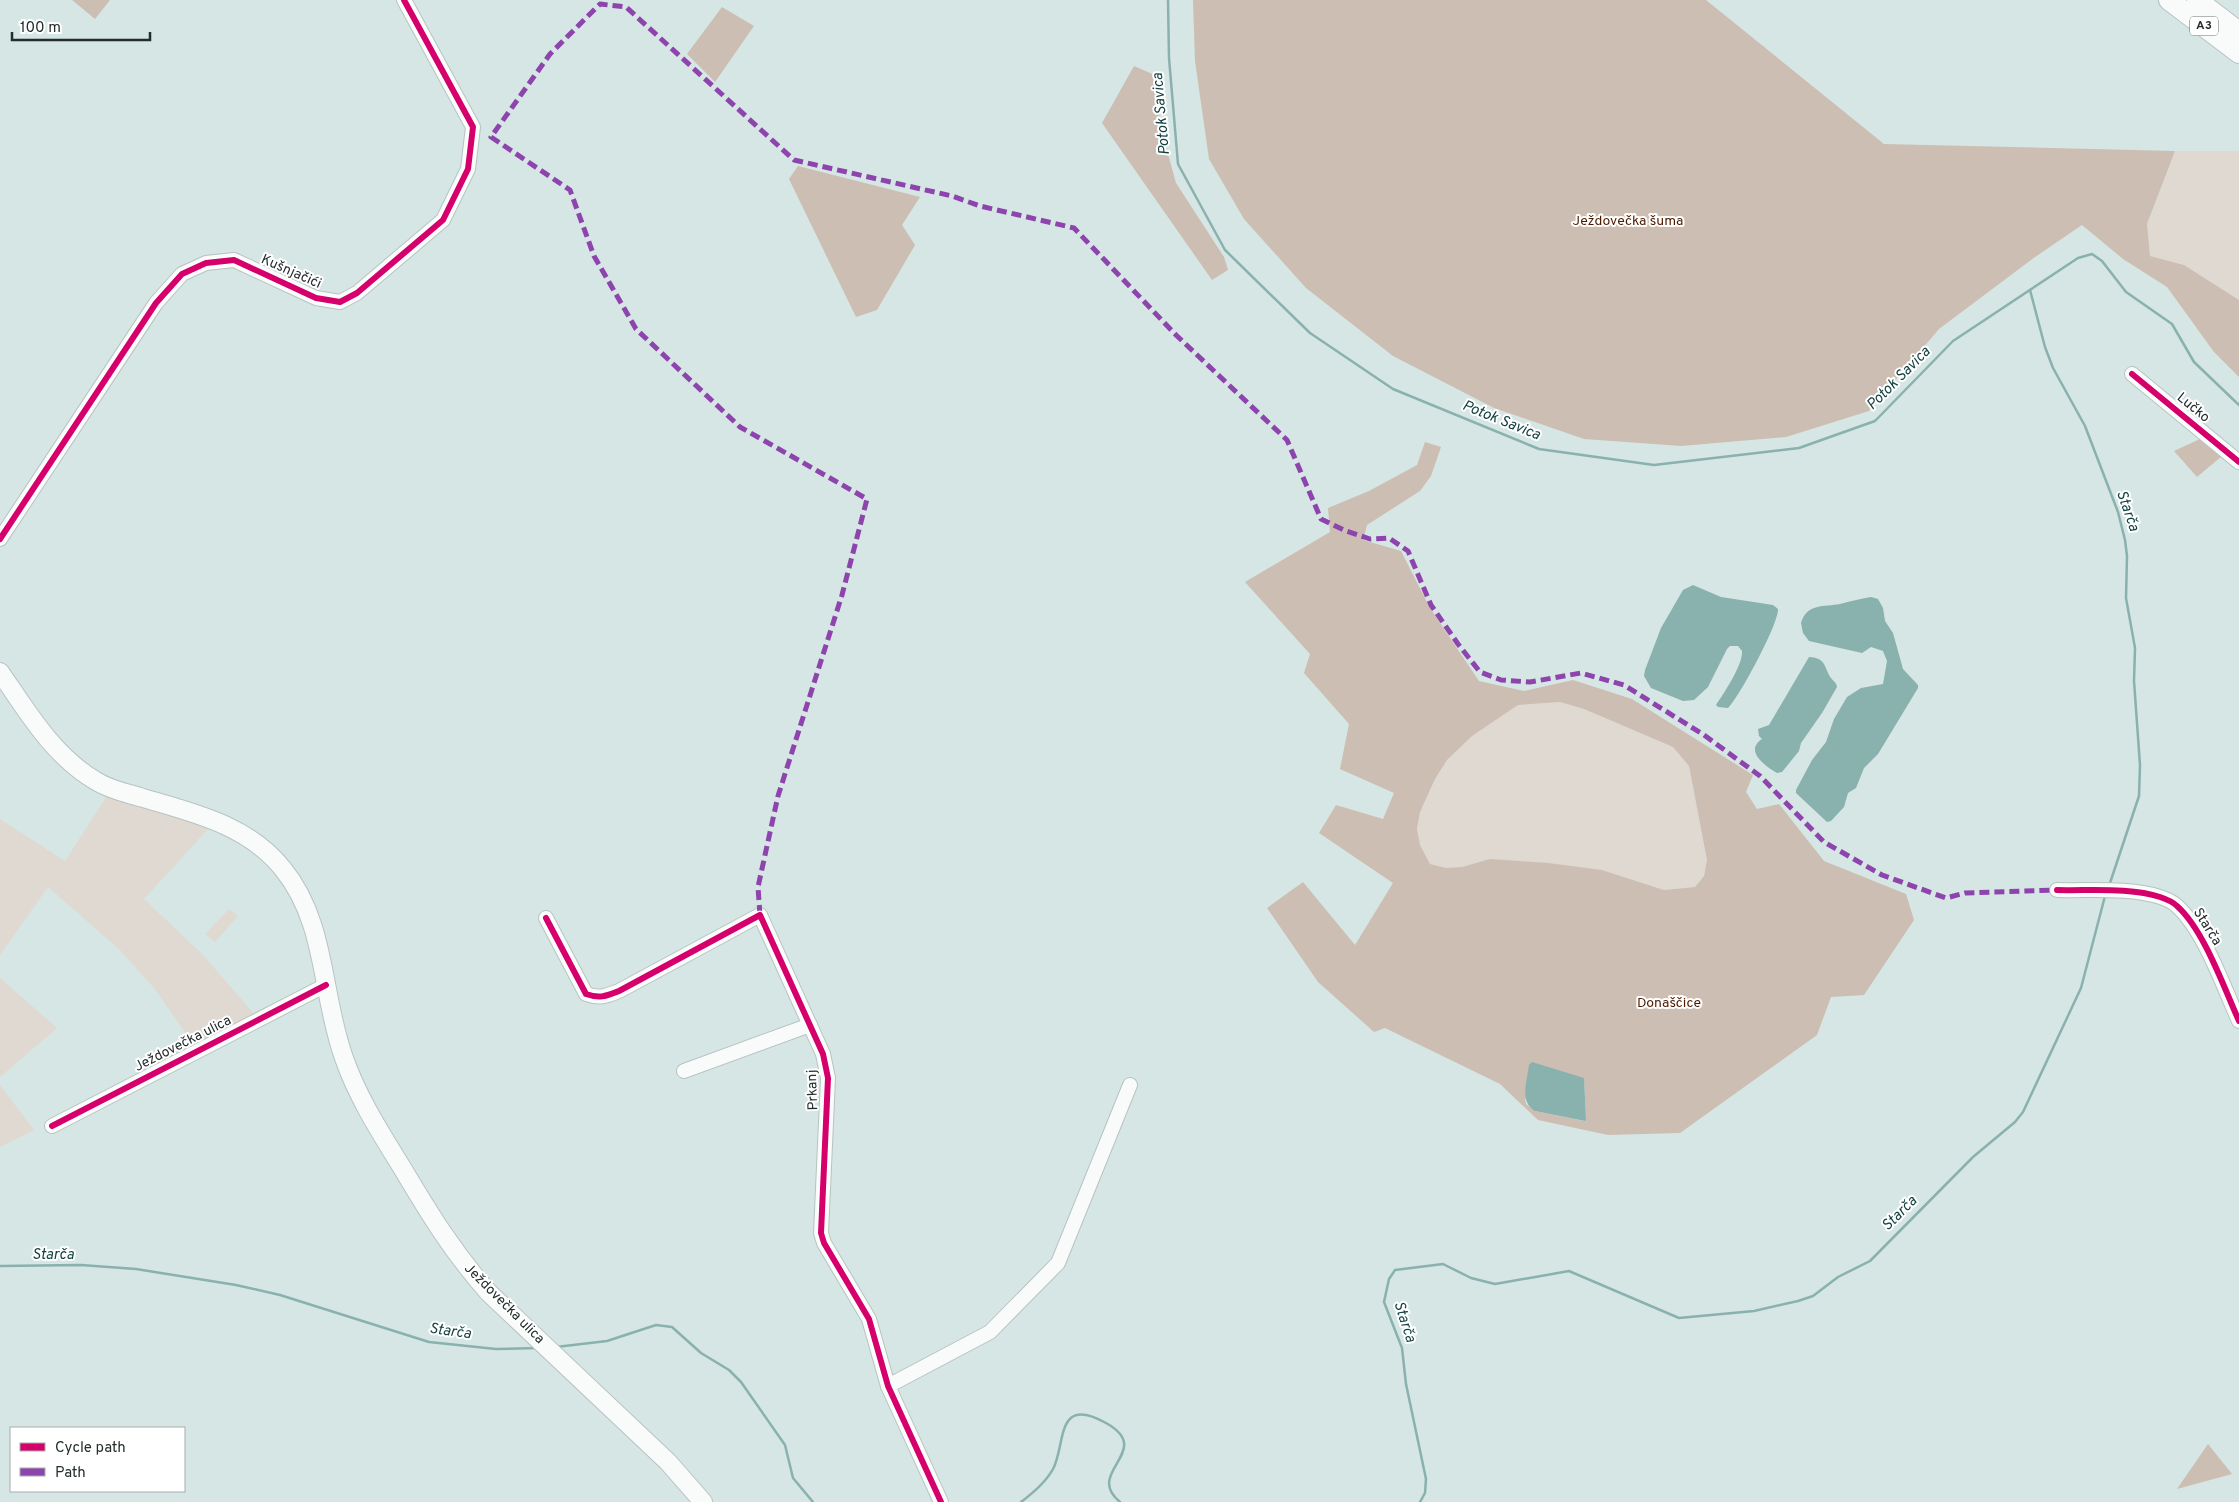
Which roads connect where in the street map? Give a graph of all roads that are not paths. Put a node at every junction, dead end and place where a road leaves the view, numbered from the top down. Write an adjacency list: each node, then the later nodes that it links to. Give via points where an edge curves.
1 (404, 0): 8 (street, Kušnjačići, via 473,127 468,169 443,220 357,293 340,302 316,298 234,260 206,263 182,274 156,303)
2 (2169, 0): 5 (highway, A3)
3 (2197, 0): 4 (highway, A3)
4 (2239, 32)
5 (2239, 53)
6 (2132, 374): 7 (street, Lučko)
7 (2239, 462)
8 (0, 539)
9 (0, 672): 12 (main road, Ježdovečka ulica, via 51,743 94,781 223,823 282,867 302,897 314,927)
10 (2057, 890): 13 (street, Starča, via 2142,893 2176,905 2205,946)
11 (546, 918): 14 (street, Prkanj, via 586,994 603,998 760,915)
12 (326, 985): 17 (street, Ježdovečka ulica); 19 (main road, Ježdovečka ulica, via 343,1056 355,1085 381,1134 455,1253 489,1293 668,1462)
13 (2239, 1021)
14 (810, 1026): 15 (street); 18 (street, Prkanj, via 823,1054 828,1078 821,1233 869,1319)
15 (684, 1071)
16 (1130, 1085): 18 (street, via 1058,1263 990,1332)
17 (52, 1126)
18 (888, 1386): 20 (street, Prkanj)
19 (704, 1502)
20 (941, 1502)

